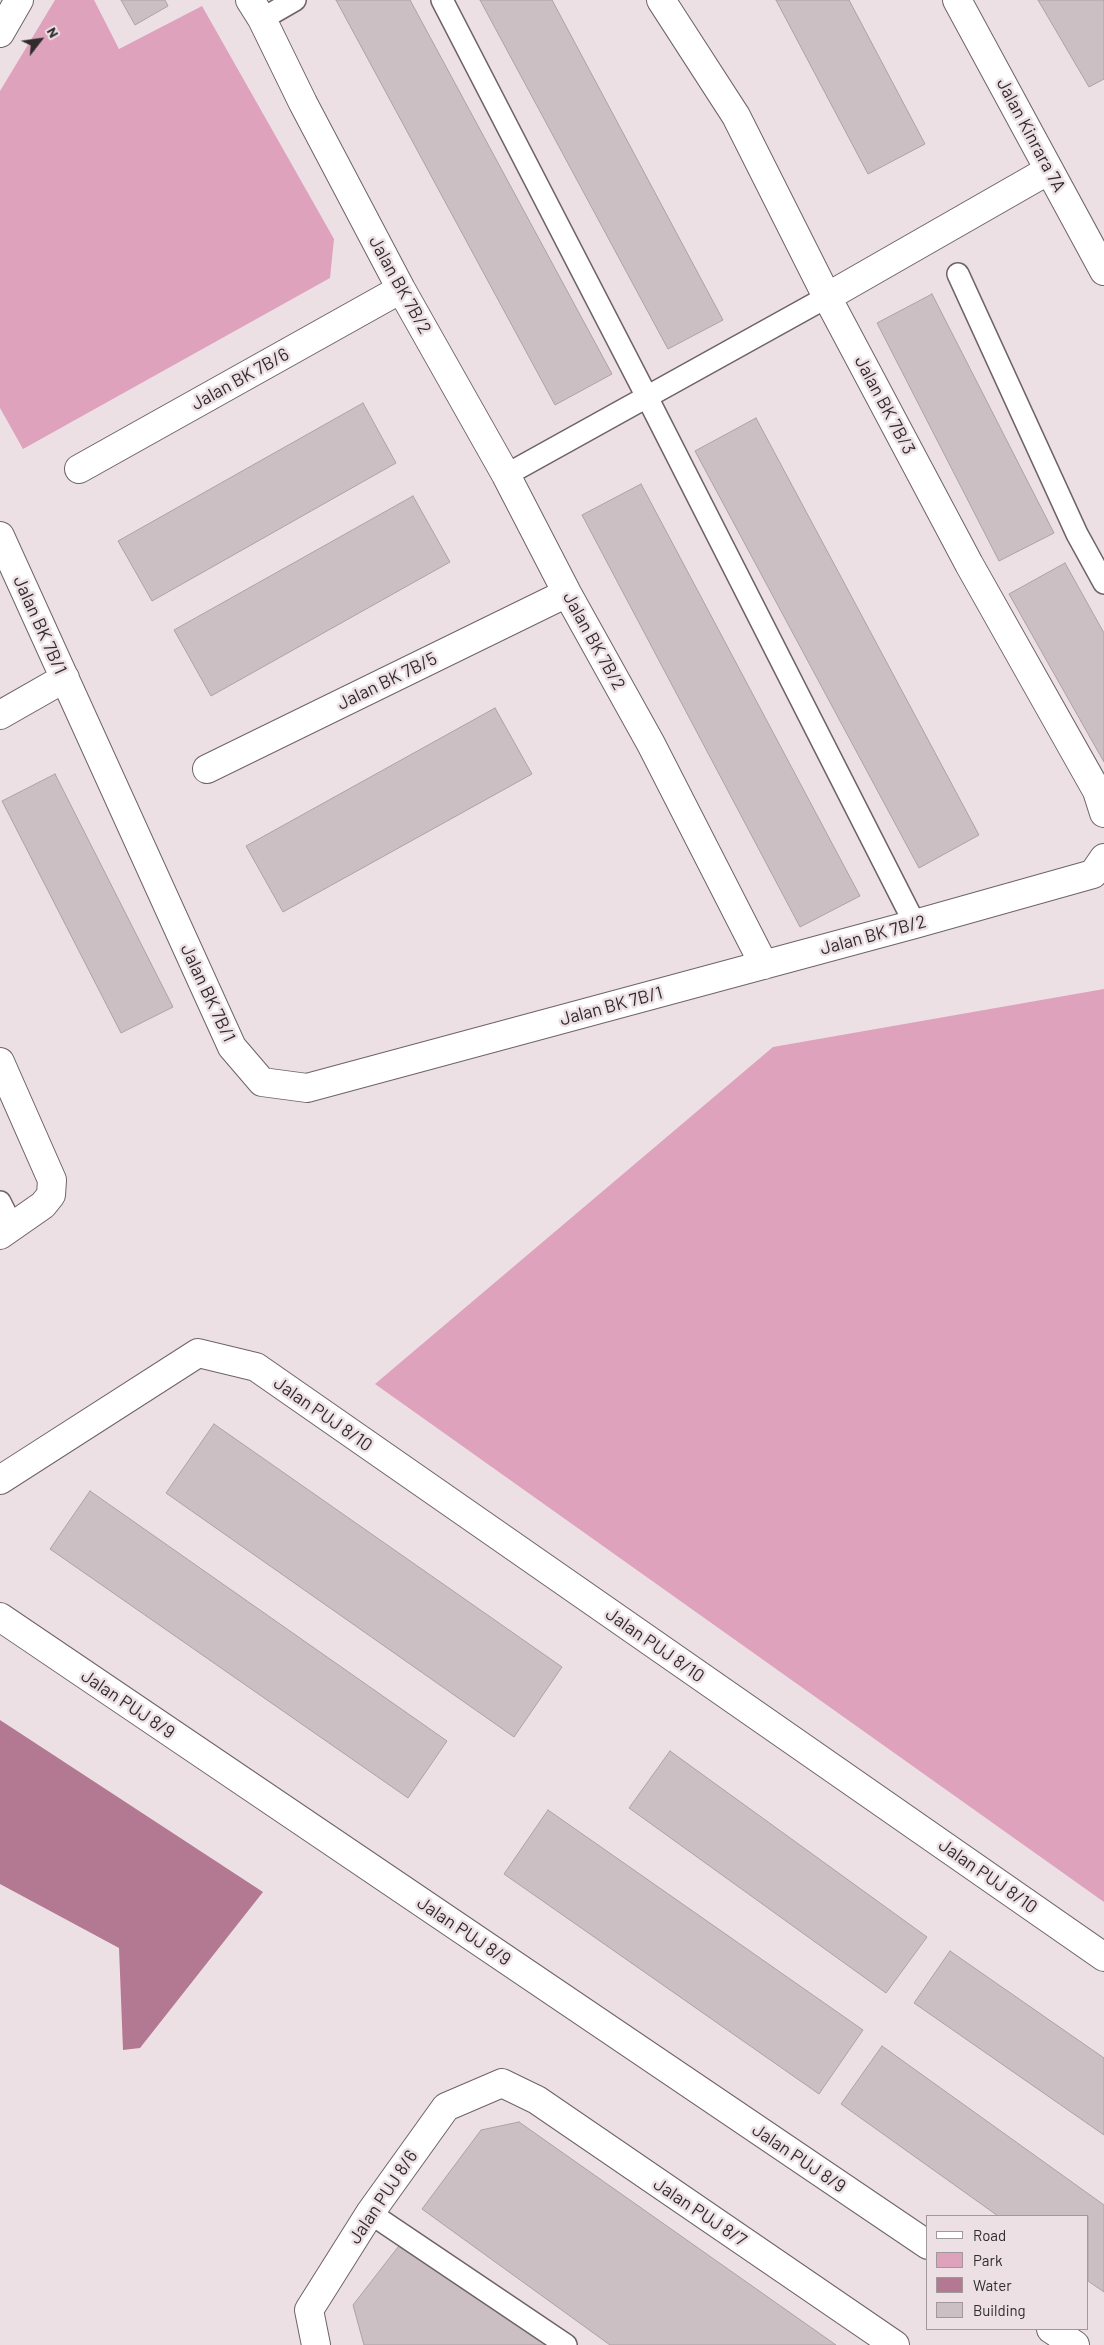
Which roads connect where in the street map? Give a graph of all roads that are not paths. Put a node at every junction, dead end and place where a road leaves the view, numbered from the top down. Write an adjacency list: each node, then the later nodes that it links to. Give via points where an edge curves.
1 (19, 0): 7 (street)
2 (295, 0): 6 (lane)
3 (442, 0): 13 (lane)
4 (660, 0): 12 (street, Jalan BK 7B/3, via 736,116)
5 (957, 0): 8 (street, Jalan Kinrara 7A)
6 (256, 9): 11 (street, Jalan BK 7B/2)
7 (0, 33)
8 (1049, 170): 9 (street, Jalan Kinrara 7A); 12 (street)
9 (1104, 271)
10 (958, 274): 17 (lane, via 1077,534)
11 (401, 289): 14 (street, Jalan BK 7B/6); 15 (street, Jalan BK 7B/2)
12 (828, 297): 13 (lane); 22 (street, Jalan BK 7B/3, via 970,564 1097,791)
13 (647, 397): 15 (lane); 24 (lane)
14 (79, 469)
15 (506, 476): 18 (street, Jalan BK 7B/2)
16 (0, 536): 19 (street, Jalan BK 7B/1)
17 (1104, 582)
18 (567, 593): 21 (street, Jalan BK 7B/5); 25 (street, Jalan BK 7B/2, via 651,744)
19 (65, 678): 20 (street); 25 (street, Jalan BK 7B/1, via 232,1047 262,1082 307,1088)
20 (0, 715)
21 (207, 770)
22 (1104, 812)
23 (1100, 867): 24 (street, Jalan BK 7B/2)
24 (914, 924): 25 (street, Jalan BK 7B/2)
25 (764, 965)
26 (0, 1062): 28 (street, via 52,1180 51,1195 43,1205)
27 (0, 1202): 28 (lane)
28 (6, 1231)
29 (0, 1480): 31 (street, Jalan PUJ 8/10, via 198,1353 256,1367)
30 (0, 1617): 34 (street, Jalan PUJ 8/9)
31 (1104, 1957)
32 (502, 2084): 33 (street, Jalan PUJ 8/6, via 446,2106); 36 (street, Jalan PUJ 8/7, via 537,2100)
33 (370, 2213): 37 (street, Jalan PUJ 8/6, via 309,2310); 38 (lane)
34 (926, 2244)
35 (1052, 2330): 39 (street)
36 (884, 2342)
37 (316, 2345)
38 (566, 2345)
39 (1075, 2345)

